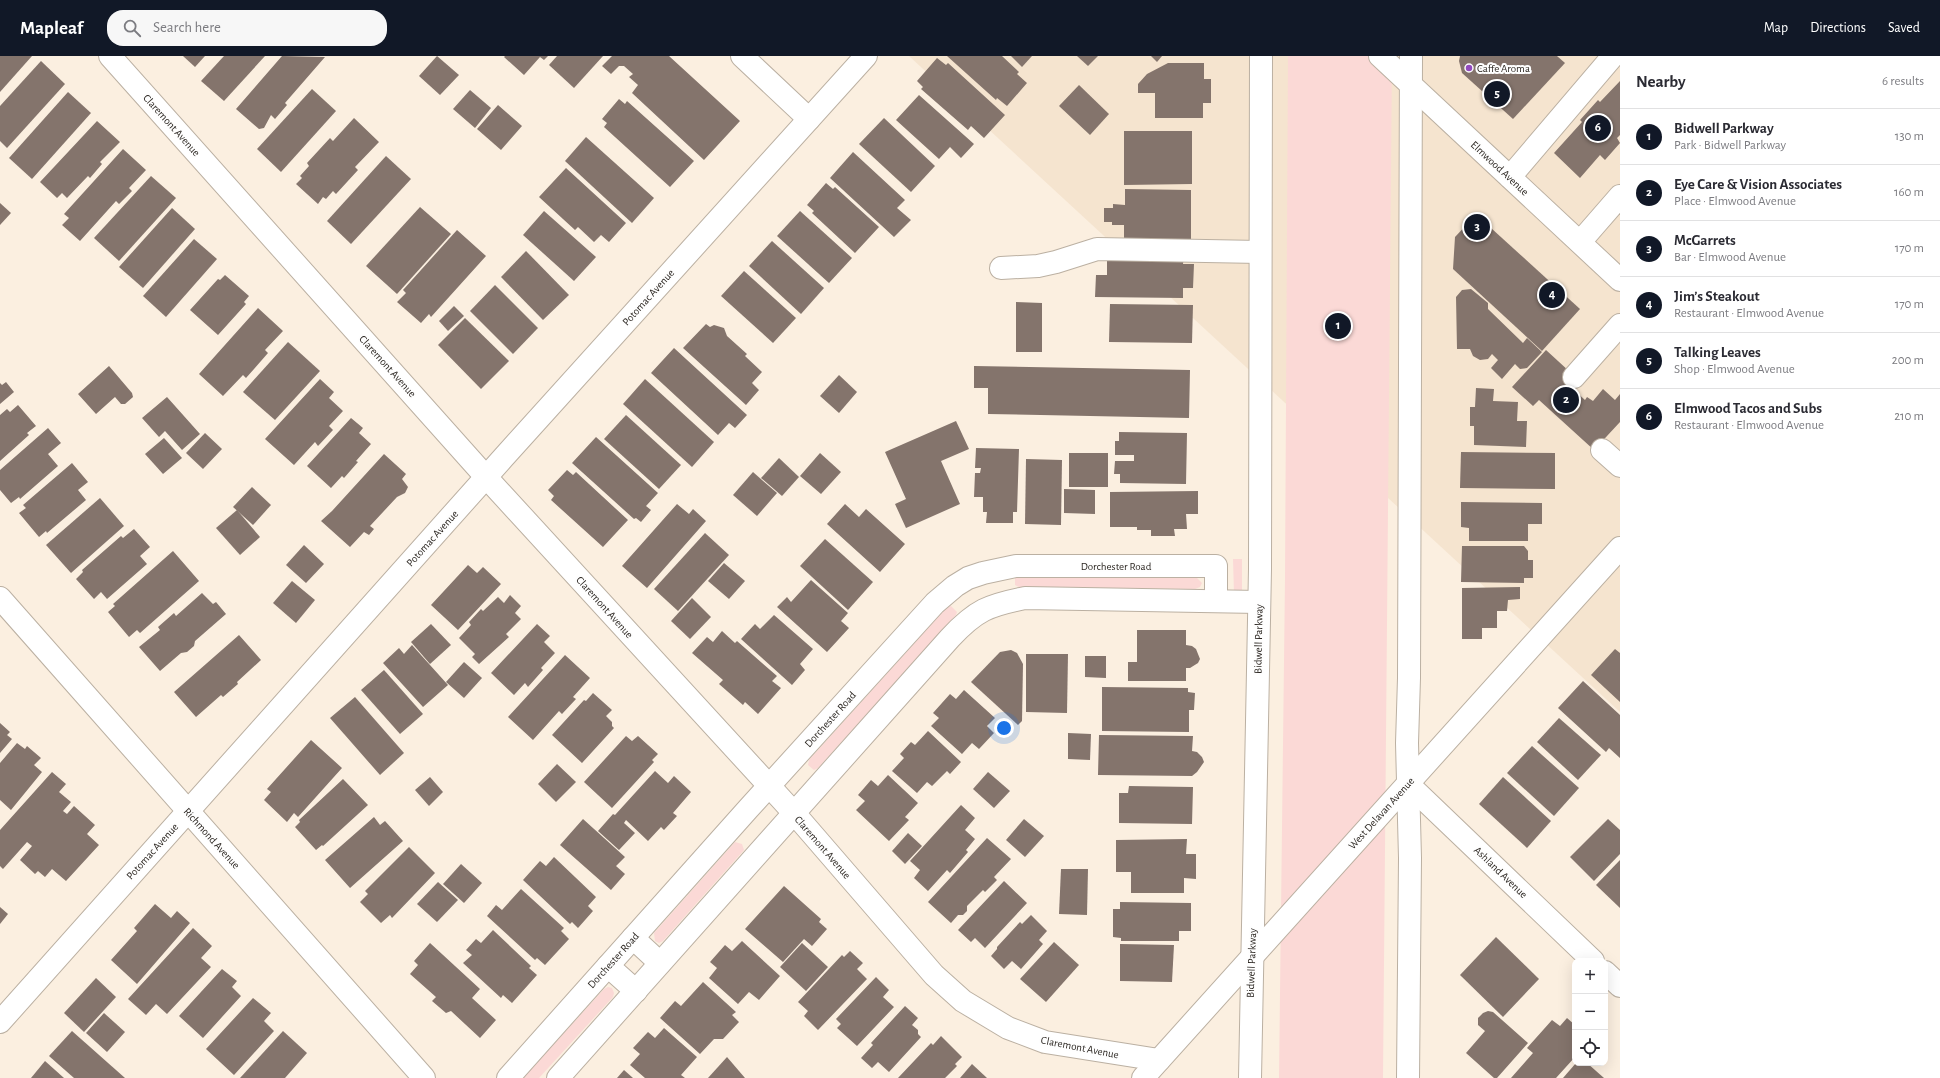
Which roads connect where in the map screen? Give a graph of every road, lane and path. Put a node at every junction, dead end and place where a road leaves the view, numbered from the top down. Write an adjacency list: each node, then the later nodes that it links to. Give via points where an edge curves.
1 (110, 56): 20 (street, Claremont Avenue)
2 (742, 56): 9 (street)
3 (866, 56): 9 (street, Potomac Avenue)
4 (1261, 56): 13 (street, Bidwell Parkway)
5 (1380, 56): 8 (street, Elmwood Avenue)
6 (1411, 56): 8 (street)
7 (1613, 56): 10 (street)
8 (1412, 87): 10 (street, Elmwood Avenue); 29 (street)
9 (810, 119): 20 (street, Potomac Avenue)
10 (1510, 177): 12 (street, Elmwood Avenue)
11 (1620, 196): 12 (street)
12 (1580, 242): 15 (street, Elmwood Avenue)
13 (1260, 252): 14 (street, via 1097,249 1044,265); 27 (street, Bidwell Parkway)
14 (1001, 268)
15 (1620, 280)
16 (1620, 325): 17 (street)
17 (1574, 377)
18 (1602, 450): 19 (street)
19 (1620, 466)
20 (486, 477): 30 (street, Claremont Avenue); 31 (street, Potomac Avenue)
21 (1620, 548): 29 (street, West Delavan Avenue)
22 (994, 570): 23 (street, Dorchester Road, via 968,578); 25 (street, Dorchester Road, via 1016,566 1216,566); 26 (street)
23 (955, 586): 28 (street); 30 (street, Dorchester Road, via 935,603)
24 (0, 598): 31 (street, Richmond Avenue)
25 (1216, 601): 26 (street, via 1024,598); 27 (street)
26 (1006, 602): 28 (street)
27 (1259, 602): 34 (street, Bidwell Parkway)
28 (975, 614): 32 (street, via 950,638)
29 (1408, 784): 34 (street, West Delavan Avenue); 35 (street, Ashland Avenue); 48 (street)
30 (769, 786): 32 (street, Claremont Avenue); 33 (street, Dorchester Road)
31 (188, 811): 41 (street, Potomac Avenue); 43 (street, Richmond Avenue)
32 (794, 813): 36 (street); 42 (street, Claremont Avenue, via 934,975 963,1001 1008,1028 1045,1042)
33 (633, 938): 36 (street); 37 (street, Dorchester Road)
34 (1252, 957): 42 (street, West Delavan Avenue); 47 (street, Bidwell Parkway)
35 (1591, 958)
36 (660, 963): 40 (street)
37 (608, 966): 40 (street); 44 (street, Dorchester Road)
38 (1608, 975): 39 (street)
39 (1620, 986)
40 (636, 991): 45 (street)
41 (0, 1022)
42 (1159, 1060): 46 (street, West Delavan Avenue)
43 (424, 1078)
44 (508, 1078)
45 (558, 1078)
46 (1143, 1078)
47 (1250, 1078)
48 (1408, 1078)

